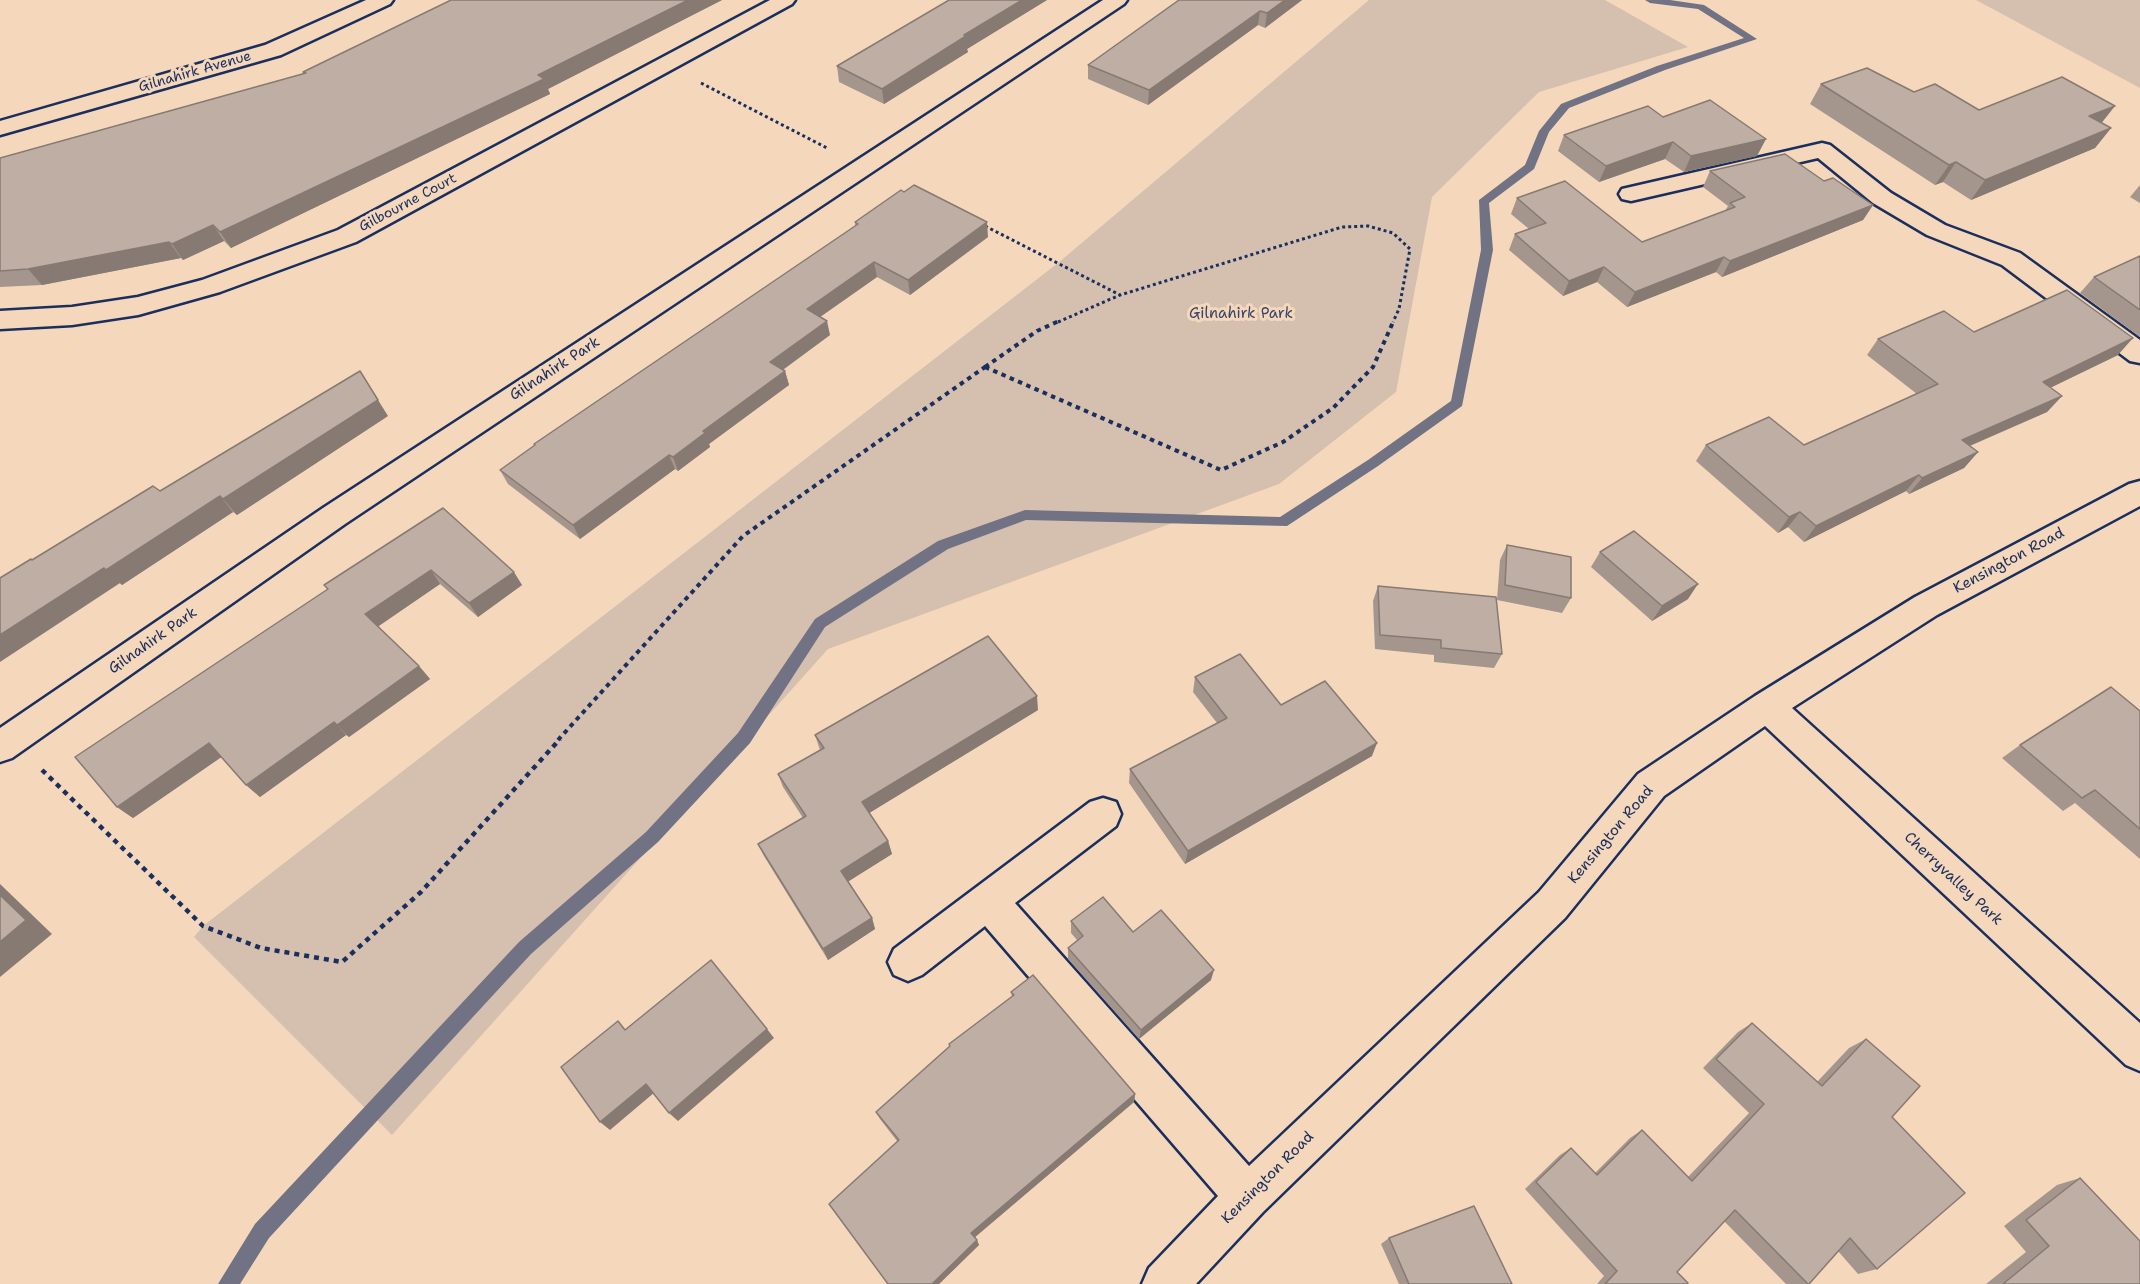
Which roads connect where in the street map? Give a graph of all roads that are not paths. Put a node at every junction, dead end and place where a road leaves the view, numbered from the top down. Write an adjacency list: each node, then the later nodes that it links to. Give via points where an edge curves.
1 (383, 0): 4 (street, Gilnahirk Avenue, via 273,50)
2 (785, 0): 6 (street, Gilbourne Court, via 347,236 211,286 138,306)
3 (1117, 0): 10 (street, Gilnahirk Park, via 334,516)
4 (0, 128)
5 (1631, 194): 7 (street, via 1822,150 1882,198 1936,230 2011,258)
6 (0, 320)
7 (2140, 354)
8 (2140, 492): 9 (street, Kensington Road, via 1926,606)
9 (1767, 706): 14 (street, Cherryvalley Park); 15 (street, Kensington Road, via 1651,785 1552,905)
10 (5, 744)
11 (1103, 814): 12 (street)
12 (988, 901): 13 (street); 15 (street)
13 (908, 962)
14 (2140, 1051)
15 (1248, 1197): 16 (street, Kensington Road)
16 (1165, 1284)

